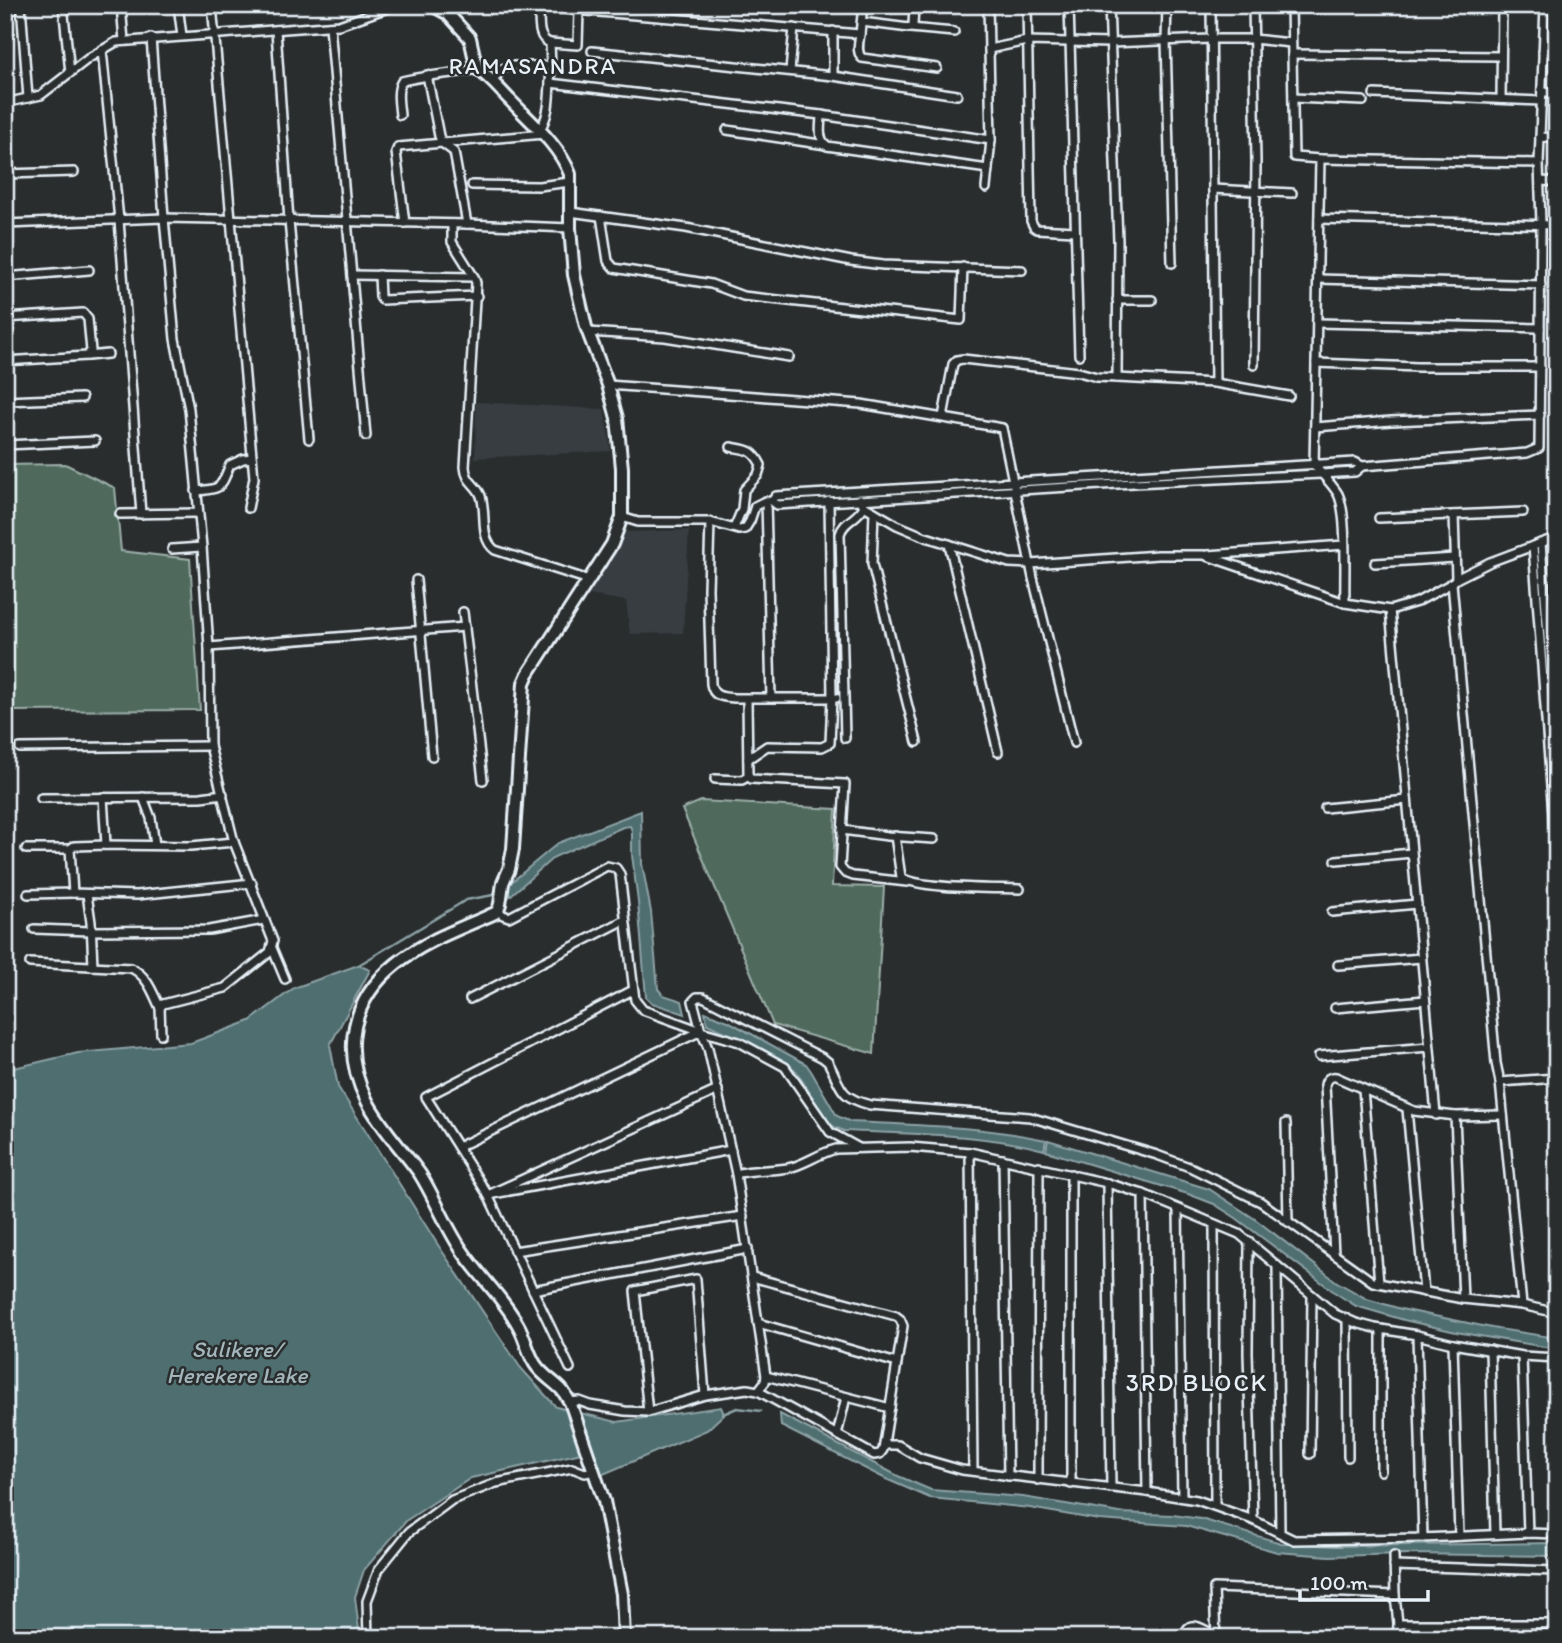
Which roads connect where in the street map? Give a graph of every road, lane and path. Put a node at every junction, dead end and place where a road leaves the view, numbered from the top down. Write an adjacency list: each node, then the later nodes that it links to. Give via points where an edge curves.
1 (22, 5): 67 (street)
2 (63, 5): 58 (street)
3 (121, 5): 41 (street)
4 (178, 5): 36 (street)
5 (212, 5): 34 (street)
6 (396, 5): 28 (street)
7 (432, 5): 26 (street)
8 (457, 5): 26 (street)
9 (524, 5): 22 (street)
10 (863, 5): 27 (street)
11 (914, 5): 30 (street, via 914,22)
12 (988, 5): 47 (street)
13 (1027, 5): 42 (street)
14 (1069, 5): 43 (street)
15 (1109, 5): 45 (street)
16 (1167, 5): 40 (street)
17 (1210, 5): 38 (street)
18 (1253, 5): 39 (street)
19 (1291, 5): 46 (street)
20 (1502, 5): 53 (street)
21 (1545, 5): 50 (street)
22 (539, 7): 23 (street); 44 (street, via 541,36)
23 (558, 7): 25 (street)
24 (590, 8): 25 (street); 29 (street)
25 (579, 10): 44 (street, via 578,45)
26 (448, 13): 56 (street, via 470,38)
27 (862, 22): 30 (street); 35 (street)
28 (330, 26): 31 (street); 102 (street)
29 (793, 28): 32 (street); 57 (street)
30 (909, 28): 33 (street)
31 (276, 30): 34 (street); 101 (street)
32 (833, 31): 35 (street); 60 (street)
33 (954, 32)
34 (216, 34): 36 (street); 98 (street)
35 (860, 34): 55 (street, via 862,58)
36 (182, 36): 37 (street)
37 (151, 38): 41 (street); 97 (street)
38 (1210, 39): 39 (street); 40 (street); 92 (street)
39 (1253, 39): 46 (street); 93 (street)
40 (1166, 40): 45 (street); 111 (street)
41 (124, 41): 48 (street)
42 (1027, 41): 43 (street); 47 (street); 110 (street, via 1031,221 1037,229)
43 (1070, 42): 45 (street); 110 (street)
44 (550, 43): 54 (street)
45 (1110, 43): 122 (street)
46 (1292, 43): 52 (street)
47 (989, 49): 79 (street)
48 (102, 50): 58 (street); 100 (street)
49 (592, 51): 57 (street)
50 (1543, 52): 51 (street); 63 (street)
51 (1557, 52)
52 (1292, 54): 53 (street); 68 (street)
53 (1501, 56): 69 (street)
54 (551, 66): 61 (street, via 510,66); 62 (street)
55 (937, 68)
56 (477, 69): 59 (street); 61 (street)
57 (790, 71): 60 (street)
58 (70, 72): 67 (street, via 41,95)
59 (427, 75): 73 (street, via 399,85); 80 (street)
60 (833, 76): 66 (street)
61 (493, 81): 76 (street)
62 (550, 83): 74 (street); 76 (street)
63 (1542, 92): 64 (street); 71 (street)
64 (1557, 92)
65 (1374, 94): 69 (street)
66 (957, 95)
67 (27, 98): 72 (street)
68 (1293, 98): 70 (street); 82 (street, via 1294,157)
69 (1501, 99): 71 (street)
70 (1363, 101)
71 (1541, 101): 77 (street)
72 (5, 103)
73 (400, 115)
74 (821, 116): 79 (street); 81 (street, via 820,137)
75 (727, 130): 81 (street)
76 (542, 132): 80 (street); 88 (street, via 567,166)
77 (1540, 137): 78 (street); 83 (street)
78 (1557, 138)
79 (991, 140): 84 (street)
80 (442, 143): 103 (street, via 397,149); 106 (street, via 454,152)
81 (827, 146): 84 (street)
82 (1320, 159): 83 (street); 99 (street)
83 (1539, 163): 87 (street)
84 (988, 169): 91 (street)
85 (74, 172): 86 (street)
86 (5, 174)
87 (1540, 181): 89 (street); 107 (street)
88 (570, 182): 90 (street); 95 (street)
89 (1557, 182)
90 (472, 185)
91 (986, 188)
92 (1213, 189): 93 (street); 137 (street)
93 (1255, 192): 94 (street); 134 (street)
94 (1292, 193)
95 (570, 212): 96 (street); 109 (street)
96 (601, 216): 112 (street, via 851,261); 112 (street, via 608,261 614,268 711,284 743,296 961,320)
97 (163, 218): 98 (street); 100 (street); 155 (street)
98 (231, 219): 101 (street); 150 (street)
99 (1319, 219): 107 (street); 119 (street)
100 (119, 220): 104 (street); 164 (street)
101 (289, 221): 102 (street); 146 (street)
102 (348, 222): 103 (street); 115 (street)
103 (405, 223): 105 (street)
104 (5, 224)
105 (452, 224): 106 (street); 117 (street, via 452,242)
106 (467, 224): 109 (street)
107 (1541, 224): 108 (street); 120 (street)
108 (1557, 225)
109 (570, 228): 127 (street, via 576,285)
110 (1075, 230): 129 (street)
111 (1172, 263)
112 (963, 267): 114 (street)
113 (89, 270): 118 (street)
114 (1022, 270)
115 (352, 275): 116 (street); 145 (street)
116 (379, 275): 117 (street); 121 (street, via 382,300)
117 (474, 276): 121 (street)
118 (5, 277)
119 (1318, 279): 120 (street); 125 (street)
120 (1541, 285): 126 (street)
121 (477, 296): 181 (street, via 465,467 481,497 488,543 495,550)
122 (1117, 300): 123 (street); 136 (street)
123 (1152, 300)
124 (5, 318): 130 (street, via 83,313 88,319 91,351)
125 (1317, 323): 126 (street); 133 (street)
126 (1540, 328): 135 (street)
127 (588, 332): 131 (street, via 665,337); 138 (street)
128 (108, 354): 130 (street)
129 (1079, 355)
130 (87, 356): 132 (street)
131 (789, 357)
132 (5, 361)
133 (1316, 363): 135 (street); 144 (street)
134 (1254, 365)
135 (1540, 368): 142 (street)
136 (1117, 378): 137 (street); 143 (street, via 960,359 953,364)
137 (1215, 383): 139 (street)
138 (607, 385): 143 (street, via 861,404); 166 (street, via 617,418)
139 (1289, 397)
140 (82, 398): 141 (street)
141 (5, 401)
142 (1540, 415): 144 (street); 152 (street, via 1539,448 1534,451)
143 (943, 417): 154 (street, via 1002,428)
144 (1315, 427): 151 (street)
145 (366, 436)
146 (309, 439)
147 (94, 441): 148 (street)
148 (5, 445)
149 (730, 447): 169 (street, via 751,450 761,465 744,490)
150 (252, 458): 155 (street, via 230,465 222,485); 159 (street, via 254,478)
151 (1314, 465): 152 (street, via 1355,462); 153 (street); 154 (street)
152 (1362, 466): 153 (street, via 1355,472)
153 (1321, 474): 154 (street); 172 (street, via 1340,497)
154 (1015, 486): 156 (street, via 776,496); 158 (street); 179 (street)
155 (196, 491): 162 (street)
156 (769, 501): 157 (street, via 777,505); 169 (street, via 755,506 745,529); 189 (street)
157 (829, 501): 158 (street); 190 (street)
158 (862, 503): 160 (street); 191 (street, via 859,515 840,534)
159 (248, 508)
160 (874, 512): 171 (street); 194 (street, via 872,564)
161 (1523, 512): 165 (street)
162 (198, 513): 164 (street); 174 (street)
163 (120, 514): 164 (street)
164 (141, 514)
165 (1454, 515): 167 (street); 177 (street)
166 (622, 517): 168 (street, via 638,522); 181 (street, via 612,544)
167 (1379, 518)
168 (710, 522): 169 (street); 192 (street, via 712,688 719,696)
169 (734, 528)
170 (1557, 537): 173 (street)
171 (949, 544): 179 (street, via 1009,563); 198 (street)
172 (1344, 545): 176 (street); 183 (street)
173 (1537, 545): 182 (street); 199 (street); 221 (street)
174 (202, 547): 175 (street); 188 (street)
175 (173, 549)
176 (1205, 555): 179 (street); 183 (street)
177 (1455, 558): 178 (street); 182 (street)
178 (1375, 563)
179 (1031, 565): 195 (street)
180 (416, 580): 187 (street)
181 (589, 580): 229 (street, via 524,683 513,849)
182 (1454, 581): 185 (street, via 1418,602); 251 (street)
183 (1345, 603): 185 (street)
184 (463, 611): 186 (street)
185 (1390, 611): 209 (street)
186 (465, 627): 187 (street); 204 (street)
187 (420, 631): 188 (street); 200 (street)
188 (209, 647): 196 (street)
189 (771, 698): 190 (street); 192 (street)
190 (832, 698): 191 (street); 201 (street, via 831,743 822,747 767,746)
191 (845, 698): 193 (street)
192 (747, 699): 201 (street)
193 (845, 738)
194 (917, 742)
195 (1074, 743)
196 (210, 746): 197 (street); 205 (street)
197 (20, 748)
198 (998, 752)
199 (1557, 755)
200 (432, 756)
201 (748, 759): 202 (street)
202 (748, 776): 203 (street); 211 (street, via 845,784)
203 (715, 779)
204 (483, 780)
205 (223, 794): 207 (street); 214 (street)
206 (103, 797): 207 (street); 208 (street); 215 (street)
207 (143, 797): 216 (street)
208 (41, 798)
209 (1407, 800): 210 (street); 219 (street)
210 (1325, 808)
211 (842, 830): 212 (street); 222 (street, via 840,867 845,873)
212 (895, 836): 213 (street); 222 (street, via 901,877)
213 (934, 839)
214 (234, 842): 216 (street); 223 (street)
215 (106, 845): 216 (street); 218 (street)
216 (155, 845)
217 (26, 849): 218 (street)
218 (70, 849): 225 (street)
219 (1412, 853): 220 (street); 228 (street)
220 (1336, 860)
221 (1557, 867)
222 (907, 882): 224 (street)
223 (252, 883): 227 (street, via 137,895); 231 (street)
224 (1020, 889)
225 (73, 893): 226 (street); 227 (street)
226 (28, 894)
227 (87, 894): 234 (street)
228 (1416, 904): 230 (street); 236 (street)
229 (500, 905): 232 (street, via 503,915 509,917 610,866 620,874); 301 (street, via 495,913 422,947 395,965 364,1003 353,1034 353,1054 366,1100 377,1119 425,1182 463,1253 512,1314 535,1365 563,1390)
230 (1332, 912)
231 (264, 920): 234 (street, via 209,930); 235 (street)
232 (625, 920): 241 (street); 242 (street)
233 (34, 929): 234 (street)
234 (91, 931): 239 (street)
235 (272, 948): 240 (street); 244 (street, via 225,988)
236 (1421, 958): 238 (street); 243 (street)
237 (30, 963): 239 (street)
238 (1339, 965)
239 (93, 966): 244 (street, via 137,971)
240 (285, 979)
241 (633, 990): 246 (street, via 643,1010); 259 (street, via 426,1097)
242 (470, 999)
243 (1425, 1000): 245 (street); 248 (street)
244 (160, 1008): 247 (street)
245 (1335, 1008)
246 (701, 1031): 253 (street); 259 (street); 260 (street, via 739,1042 785,1067 830,1132); 272 (street, via 693,1000 697,997 823,1058 846,1095 859,1102 1030,1117 1060,1125 1192,1168 1261,1202)
247 (161, 1034)
248 (1429, 1047): 249 (street); 255 (street)
249 (1319, 1056)
250 (1557, 1077): 251 (street)
251 (1500, 1082): 256 (street)
252 (1363, 1089): 254 (street); 277 (street, via 1333,1077 1325,1081); 280 (street)
253 (718, 1090): 261 (street); 269 (street)
254 (1407, 1108): 255 (street); 282 (street)
255 (1436, 1115): 257 (street)
256 (1503, 1115): 257 (street); 285 (street)
257 (1455, 1116): 284 (street)
258 (1286, 1123): 272 (street)
259 (458, 1147): 269 (street)
260 (859, 1148): 262 (street); 265 (street, via 836,1149 789,1168)
261 (731, 1150): 265 (street); 269 (street)
262 (970, 1152): 263 (street); 309 (street)
263 (1003, 1159): 264 (street); 311 (street)
264 (1039, 1166): 266 (street); 312 (street)
265 (736, 1174): 271 (street)
266 (1071, 1174): 267 (street); 313 (street)
267 (1107, 1183): 268 (street); 314 (street)
268 (1143, 1194): 270 (street); 315 (street)
269 (488, 1195): 276 (street)
270 (1178, 1209): 273 (street); 316 (street)
271 (743, 1216): 275 (street); 276 (street)
272 (1288, 1222): 277 (street)
273 (1214, 1224): 274 (street); 317 (street)
274 (1249, 1241): 278 (street); 318 (street)
275 (748, 1250): 279 (street); 281 (street)
276 (514, 1251): 281 (street)
277 (1334, 1254): 280 (street)
278 (1278, 1266): 283 (street); 319 (street)
279 (752, 1277): 288 (street); 295 (street, via 899,1317 903,1326)
280 (1379, 1283): 282 (street)
281 (533, 1290): 296 (street)
282 (1424, 1292): 284 (street)
283 (1312, 1294): 287 (street); 306 (street)
284 (1463, 1299): 285 (street)
285 (1522, 1305): 286 (street)
286 (1557, 1313)
287 (1348, 1319): 289 (street); 307 (street)
288 (758, 1323): 295 (street); 297 (street)
289 (1381, 1329): 290 (street); 310 (street)
290 (1417, 1335): 291 (street); 324 (street)
291 (1453, 1344): 292 (street); 323 (street)
292 (1490, 1350): 293 (street); 321 (street)
293 (1522, 1356): 294 (street); 320 (street)
294 (1557, 1358)
295 (897, 1363): 302 (street)
296 (570, 1368)
297 (766, 1376): 298 (street); 300 (street)
298 (758, 1391): 299 (street); 304 (street)
299 (705, 1395): 303 (street); 303 (street, via 696,1279 635,1291)
300 (846, 1396): 302 (street); 304 (street)
301 (571, 1405): 303 (street, via 579,1401); 308 (street)
302 (890, 1408): 305 (street)
303 (648, 1412)
304 (837, 1435): 305 (street, via 874,1455 880,1454)
305 (884, 1445): 309 (street, via 898,1445 920,1458)
306 (1310, 1454)
307 (1348, 1457)
308 (593, 1469): 332 (street, via 585,1473 572,1468 496,1483 452,1500 409,1532 379,1569 367,1601); 333 (street, via 619,1572)
309 (973, 1471): 311 (street)
310 (1381, 1471)
311 (1008, 1476): 312 (street)
312 (1038, 1480): 313 (street)
313 (1071, 1484): 314 (street)
314 (1111, 1488): 315 (street)
315 (1147, 1492): 316 (street)
316 (1182, 1497): 317 (street)
317 (1215, 1506): 318 (street)
318 (1253, 1520): 319 (street)
319 (1280, 1532): 324 (street, via 1294,1540)
320 (1528, 1533): 321 (street); 322 (street)
321 (1495, 1534): 323 (street)
322 (1557, 1534)
323 (1459, 1536): 324 (street)
324 (1423, 1538)
325 (1394, 1556): 326 (street)
326 (1394, 1566): 327 (street); 328 (street)
327 (1557, 1571)
328 (1395, 1595): 330 (street); 331 (street, via 1214,1588)
329 (1557, 1623): 330 (street)
330 (1398, 1624): 336 (street)
331 (1216, 1637): 334 (street, via 1195,1626 1186,1630); 335 (street)
332 (369, 1638)
333 (624, 1638)
334 (1184, 1638)
335 (1250, 1638)
336 (1397, 1638)

